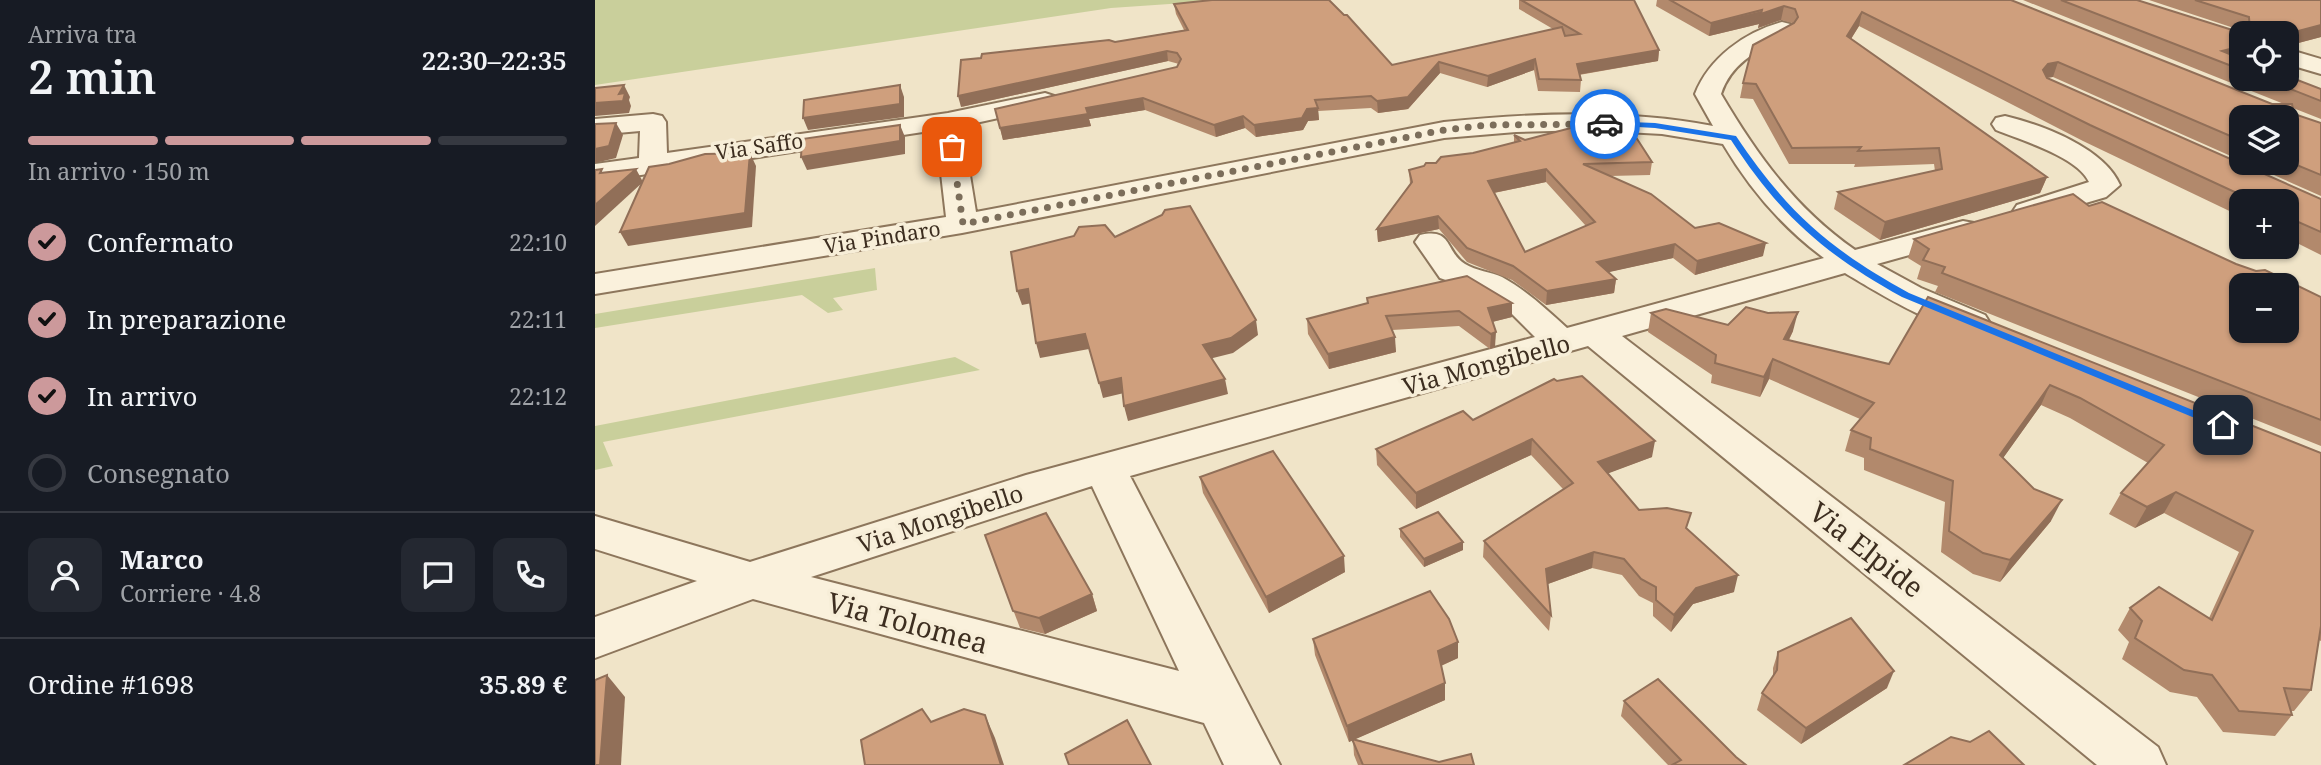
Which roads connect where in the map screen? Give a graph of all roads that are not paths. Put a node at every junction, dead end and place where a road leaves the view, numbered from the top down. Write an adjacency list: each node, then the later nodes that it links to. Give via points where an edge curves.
1 (1782, 29): 4 (street, via 1723,64)
2 (2299, 60): 3 (street)
3 (2321, 68)
4 (1707, 94): 7 (street, Via Pindaro); 10 (street)
5 (1067, 96): 6 (street, Via Saffo)
6 (948, 121): 11 (street, Via Saffo); 13 (street)
7 (1625, 123): 10 (street, Via Pindaro); 13 (street, Via Pindaro, via 1444,130)
8 (2005, 124): 15 (street, Via Mongibello, via 2089,162 2104,176 2105,186)
9 (595, 127): 11 (street, via 653,122)
10 (1734, 138): 15 (street, via 1756,172 1801,223)
11 (653, 162): 12 (street, Via Saffo)
12 (595, 173)
13 (963, 224): 16 (street, Via Pindaro)
14 (1431, 242): 18 (street, Via Elpide, via 1452,271 1487,283)
15 (1848, 262): 17 (street, via 1906,295); 18 (street, Via Mongibello)
16 (595, 284)
17 (2006, 336)
18 (1579, 338): 19 (street, Via Mongibello); 25 (street, Via Elpide)
19 (1105, 468): 21 (street, Via Mongibello); 23 (street)
20 (595, 532): 21 (street, Via Tolomea)
21 (750, 580): 22 (street, Via Mongibello); 23 (street, Via Tolomea)
22 (595, 638)
23 (1223, 705): 24 (street)
24 (1252, 765)
25 (2138, 765)

